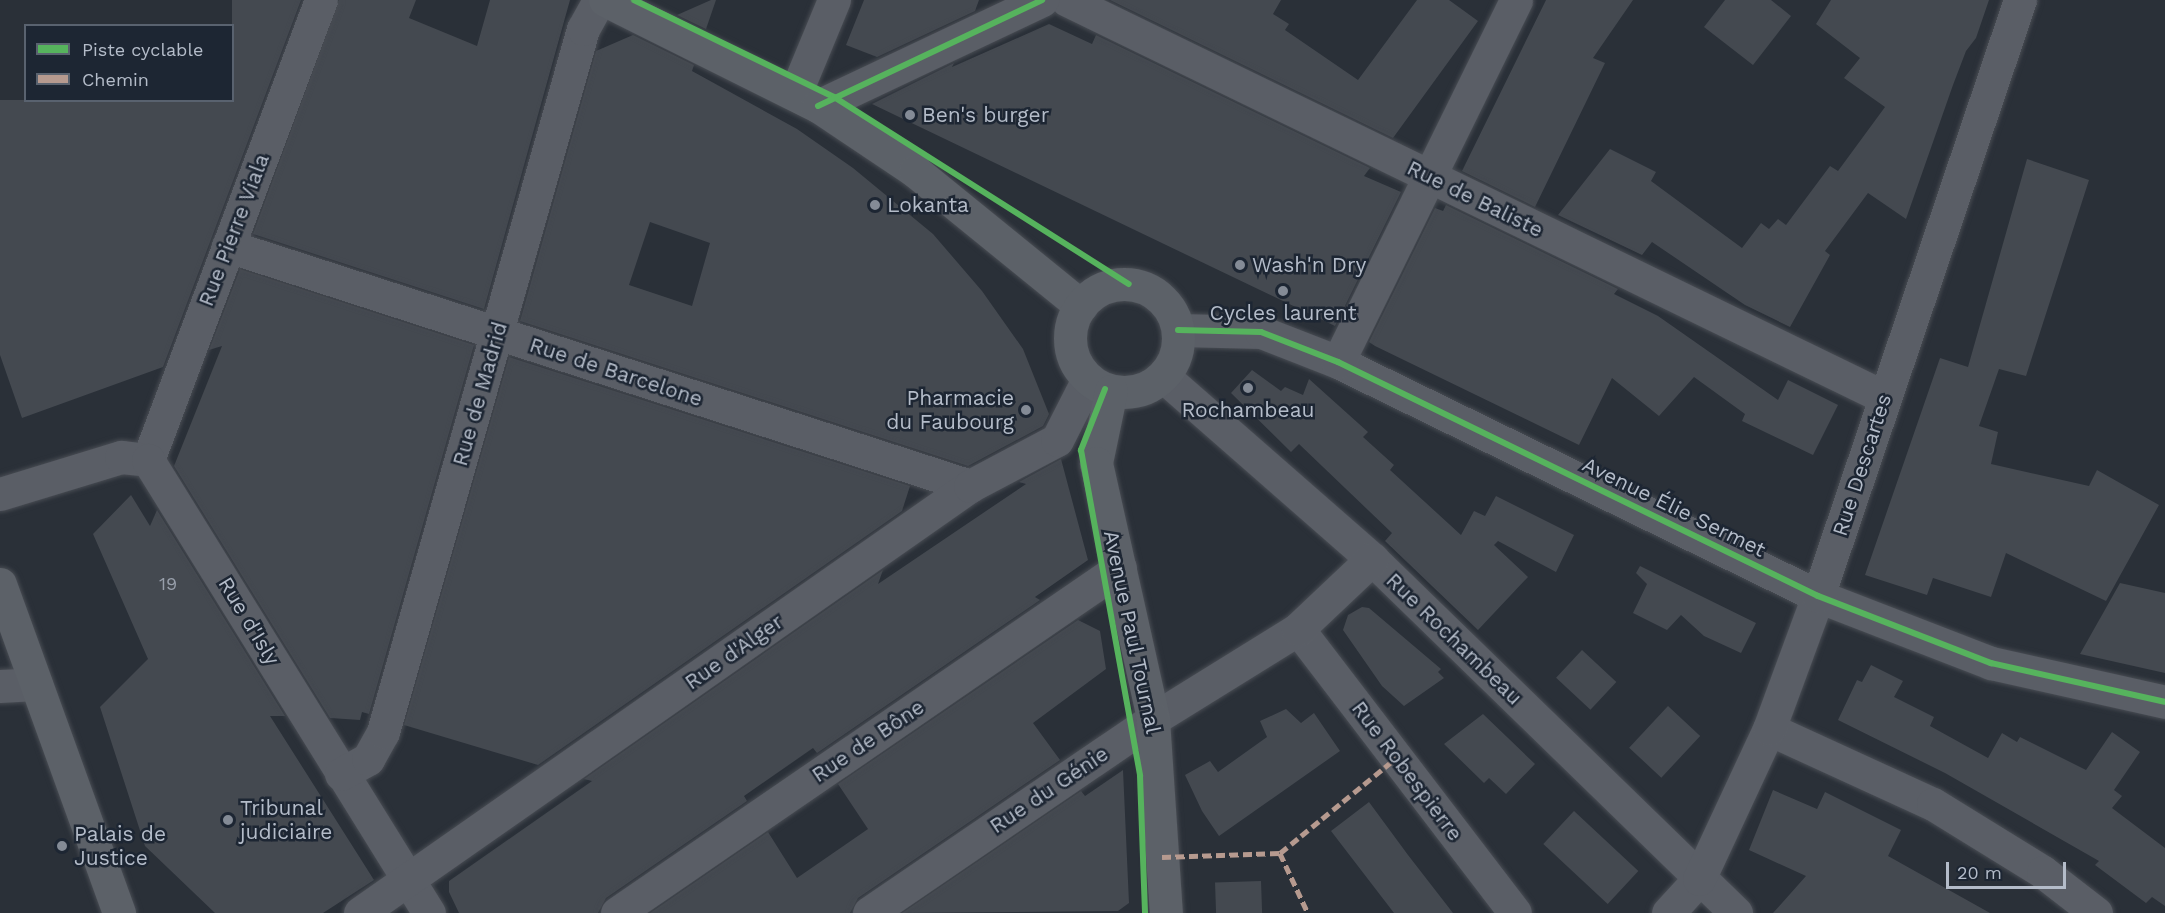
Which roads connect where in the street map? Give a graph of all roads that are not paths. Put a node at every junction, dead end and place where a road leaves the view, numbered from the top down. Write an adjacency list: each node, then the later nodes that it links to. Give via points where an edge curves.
1 (321, 0): 11 (street, Rue Pierre Viala)
2 (599, 0): 14 (street, Rue de Madrid, via 583,29)
3 (605, 0): 9 (main road)
4 (834, 0): 9 (street)
5 (1042, 0): 9 (street)
6 (1067, 0): 10 (street, Rue de Baliste)
7 (1516, 0): 10 (street)
8 (2020, 0): 18 (street, Rue Descartes)
9 (807, 100): 12 (main road, via 915,171)
10 (1431, 178): 15 (street); 18 (street, Rue de Baliste)
11 (228, 246): 14 (street, Rue de Barcelone); 19 (street, Rue Pierre Viala)
12 (1081, 306): 13 (main road, via 1110,285 1129,284 1162,299); 17 (main road, via 1073,320 1071,343 1078,366)
13 (1178, 330): 15 (street, Avenue Élie Sermet, via 1261,332); 16 (main road, via 1178,347)
14 (498, 334): 20 (street, Rue de Barcelone); 32 (street, Rue de Madrid, via 383,732 368,759)
15 (1338, 362): 25 (street, Avenue Élie Sermet)
16 (1163, 376): 17 (main road, via 1148,387 1130,392); 22 (street, Rue Rochambeau)
17 (1100, 385): 20 (street, Rue d'Alger, via 1057,440); 23 (main road, Avenue Paul Tournal, via 1096,463)
18 (1884, 397): 25 (street, Rue Descartes)
19 (147, 460): 21 (street, via 121,457); 32 (street, Rue d'Isly)
20 (970, 486): 34 (street, Rue d'Alger)
21 (0, 494)
22 (1372, 559): 26 (street, Rue du Génie); 33 (street, Rue Rochambeau)
23 (1120, 568): 30 (main road, Avenue Paul Tournal); 38 (street, Rue de Bône)
24 (0, 584): 27 (main road)
25 (1818, 596): 29 (street, Avenue Élie Sermet, via 1991,663); 31 (street, Rue Descartes)
26 (1298, 629): 30 (street, Rue du Génie); 41 (street, Rue Robespierre)
27 (36, 684): 28 (street); 35 (main road)
28 (0, 686)
29 (2165, 702)
30 (1153, 719): 39 (street, Rue du Génie); 40 (main road, Avenue Paul Tournal)
31 (1769, 729): 33 (street, Rue Descartes); 44 (street, via 1933,804 2043,872)
32 (341, 774): 34 (street, Rue d'Isly)
33 (1699, 879): 42 (street, Rue Descartes); 43 (street, Rue Rochambeau)
34 (410, 880): 36 (street, Rue d'Alger); 37 (street, Rue d'Isly)
35 (119, 913)
36 (360, 913)
37 (429, 913)
38 (617, 913)
39 (869, 913)
40 (1166, 913)
41 (1515, 913)
42 (1668, 913)
43 (1736, 913)
44 (2096, 913)

